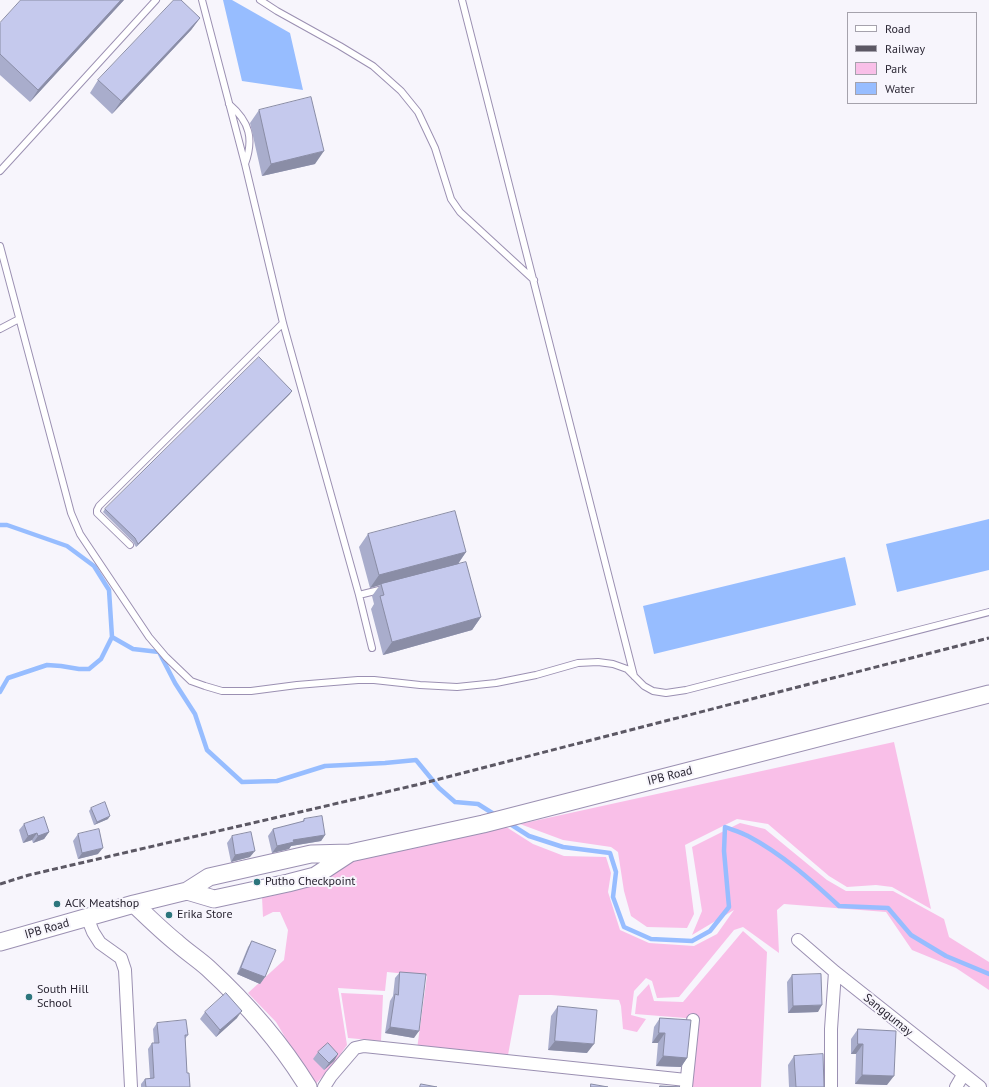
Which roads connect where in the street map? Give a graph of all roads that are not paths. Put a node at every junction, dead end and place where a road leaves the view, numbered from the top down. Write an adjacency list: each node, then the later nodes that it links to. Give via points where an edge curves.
1 (156, 0): 7 (lane)
2 (202, 0): 5 (lane)
3 (260, 0): 9 (lane, via 373,66 401,90 418,112 435,148 451,198 460,212)
4 (462, 0): 9 (lane)
5 (229, 104): 6 (lane); 6 (lane, via 246,124 250,150)
6 (245, 164): 11 (lane)
7 (0, 171)
8 (0, 246): 10 (lane)
9 (534, 280): 18 (lane)
10 (19, 319): 12 (lane); 18 (lane, via 71,513 80,534 148,637 191,680 222,691 251,691 358,680 457,687 496,683 578,663 598,662 627,669)
11 (283, 323): 13 (lane, via 99,506 97,513); 15 (lane)
12 (0, 329)
13 (130, 545)
14 (388, 588): 15 (lane)
15 (359, 595): 17 (lane)
16 (989, 612): 18 (lane, via 686,690 666,693 653,691)
17 (372, 648)
18 (634, 676)
19 (989, 694): 20 (street, IPB Road, via 483,824)
20 (350, 853): 21 (street, IPB Road, via 312,854 209,876); 21 (street, IPB Road, via 315,876 288,883 214,899)
21 (187, 891): 22 (street, IPB Road)
22 (134, 904): 23 (street, IPB Road); 31 (street, via 229,989 265,1028)
23 (87, 917): 25 (street, IPB Road); 30 (street, via 92,932 100,943 121,958 125,970)
24 (798, 940): 26 (street, Sanggumay)
25 (0, 942)
26 (835, 972): 28 (street, Sanggumay); 33 (street)
27 (693, 1020): 29 (street)
28 (963, 1075): 34 (street); 35 (street, Sanggumay)
29 (686, 1083): 32 (street, via 364,1046 355,1048)
30 (131, 1087)
31 (308, 1087)
32 (324, 1087)
33 (831, 1087)
34 (956, 1087)
35 (980, 1087)

